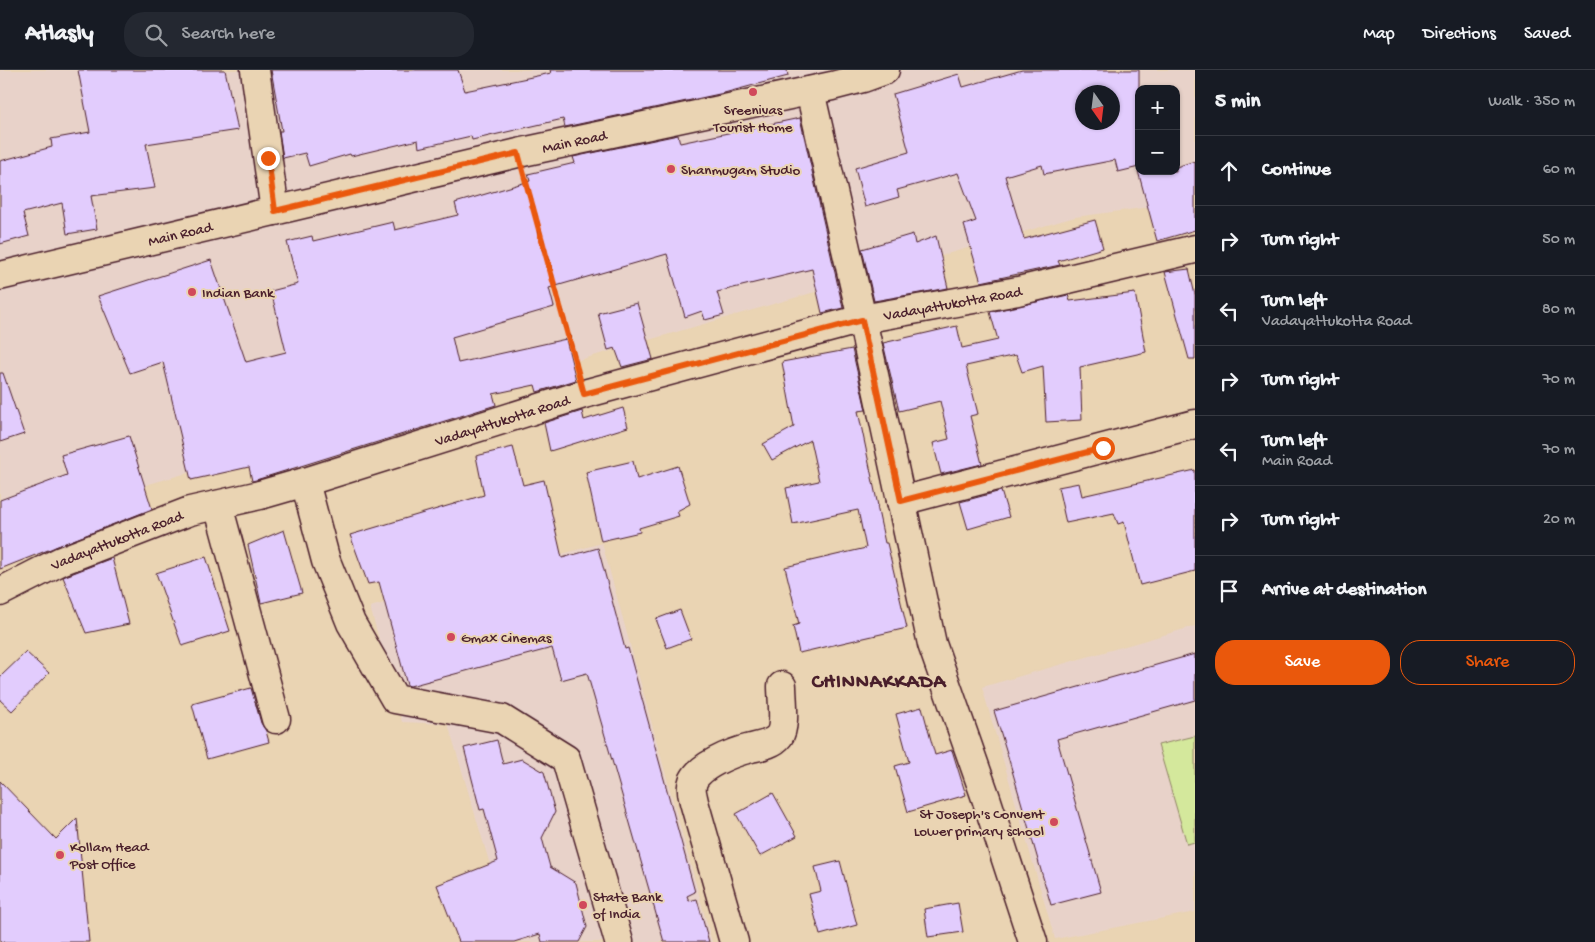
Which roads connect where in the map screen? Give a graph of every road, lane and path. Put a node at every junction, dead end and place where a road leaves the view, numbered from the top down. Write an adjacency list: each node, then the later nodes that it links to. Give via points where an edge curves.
1 (255, 70): 5 (street)
2 (870, 73): 3 (street, Main Road)
3 (810, 91): 4 (street, Main Road); 8 (street)
4 (518, 153): 5 (street, Main Road); 9 (path)
5 (275, 211): 7 (street, Main Road)
6 (1195, 250): 8 (street, Vadayattukotta Road, via 1018,291)
7 (0, 276)
8 (862, 320): 9 (street, Vadayattukotta Road); 12 (street)
9 (584, 394): 11 (street, Vadayattukotta Road)
10 (1195, 424): 12 (street)
11 (305, 482): 13 (street, Vadayattukotta Road); 17 (street, via 326,562 351,623 396,699 502,719 566,759)
12 (901, 501): 19 (street, via 932,644)
13 (218, 505): 14 (street, Vadayattukotta Road, via 190,511 61,561); 16 (street)
14 (0, 592)
15 (782, 686): 18 (street, via 783,720 779,736 768,744 747,749 708,766 696,774 692,786)
16 (276, 719)
17 (619, 942)
18 (734, 942)
19 (1033, 942)

